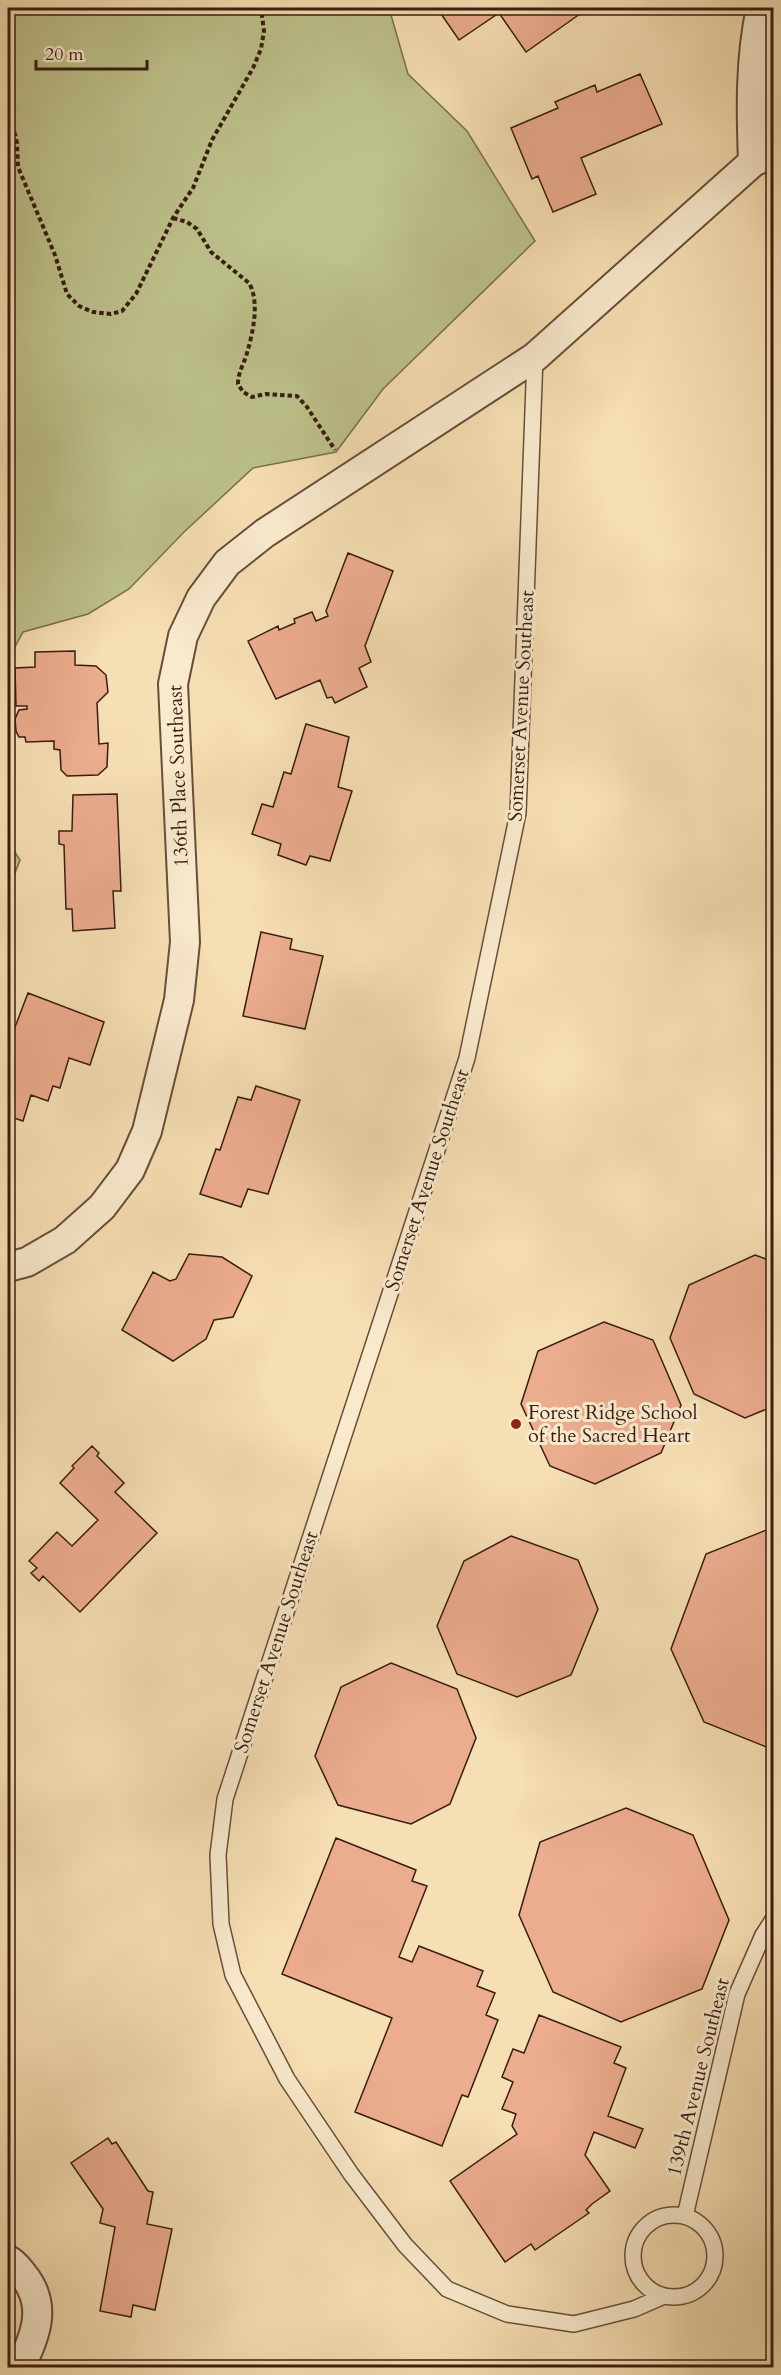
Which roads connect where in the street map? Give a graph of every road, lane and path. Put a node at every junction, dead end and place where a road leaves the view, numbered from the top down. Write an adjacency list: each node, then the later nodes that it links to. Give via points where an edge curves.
1 (261, 8): 5 (path, via 261,49 206,152 193,188)
2 (761, 8): 4 (street, via 750,108)
3 (8, 80): 5 (path, via 18,167 68,294 79,306 93,312 122,311 136,294)
4 (763, 158): 6 (street)
5 (174, 218): 7 (path, via 197,229 211,252 253,290 256,300 247,354 238,375 243,392 252,397 297,396)
6 (535, 357): 8 (street, 136th Place Southeast, via 265,534 227,563 201,598 183,636 172,684 185,942 179,1000 147,1131 130,1170 102,1208 65,1240 27,1262); 12 (lane, Somerset Avenue Southeast, via 518,813 469,1046 225,1799 218,1855 221,1924 233,1976 287,2079 405,2246 447,2289 507,2314 574,2324 634,2309)
7 (336, 452)
8 (8, 1267)
9 (774, 1918): 10 (lane, 139th Avenue Southeast, via 737,1994)
10 (685, 2216): 12 (lane, via 708,2232 716,2259 704,2284 693,2292); 12 (lane, via 666,2216 648,2224 635,2245 636,2271 653,2291)
11 (8, 2260): 13 (street, via 30,2284 39,2313 34,2339)
12 (664, 2296)
13 (20, 2367)

